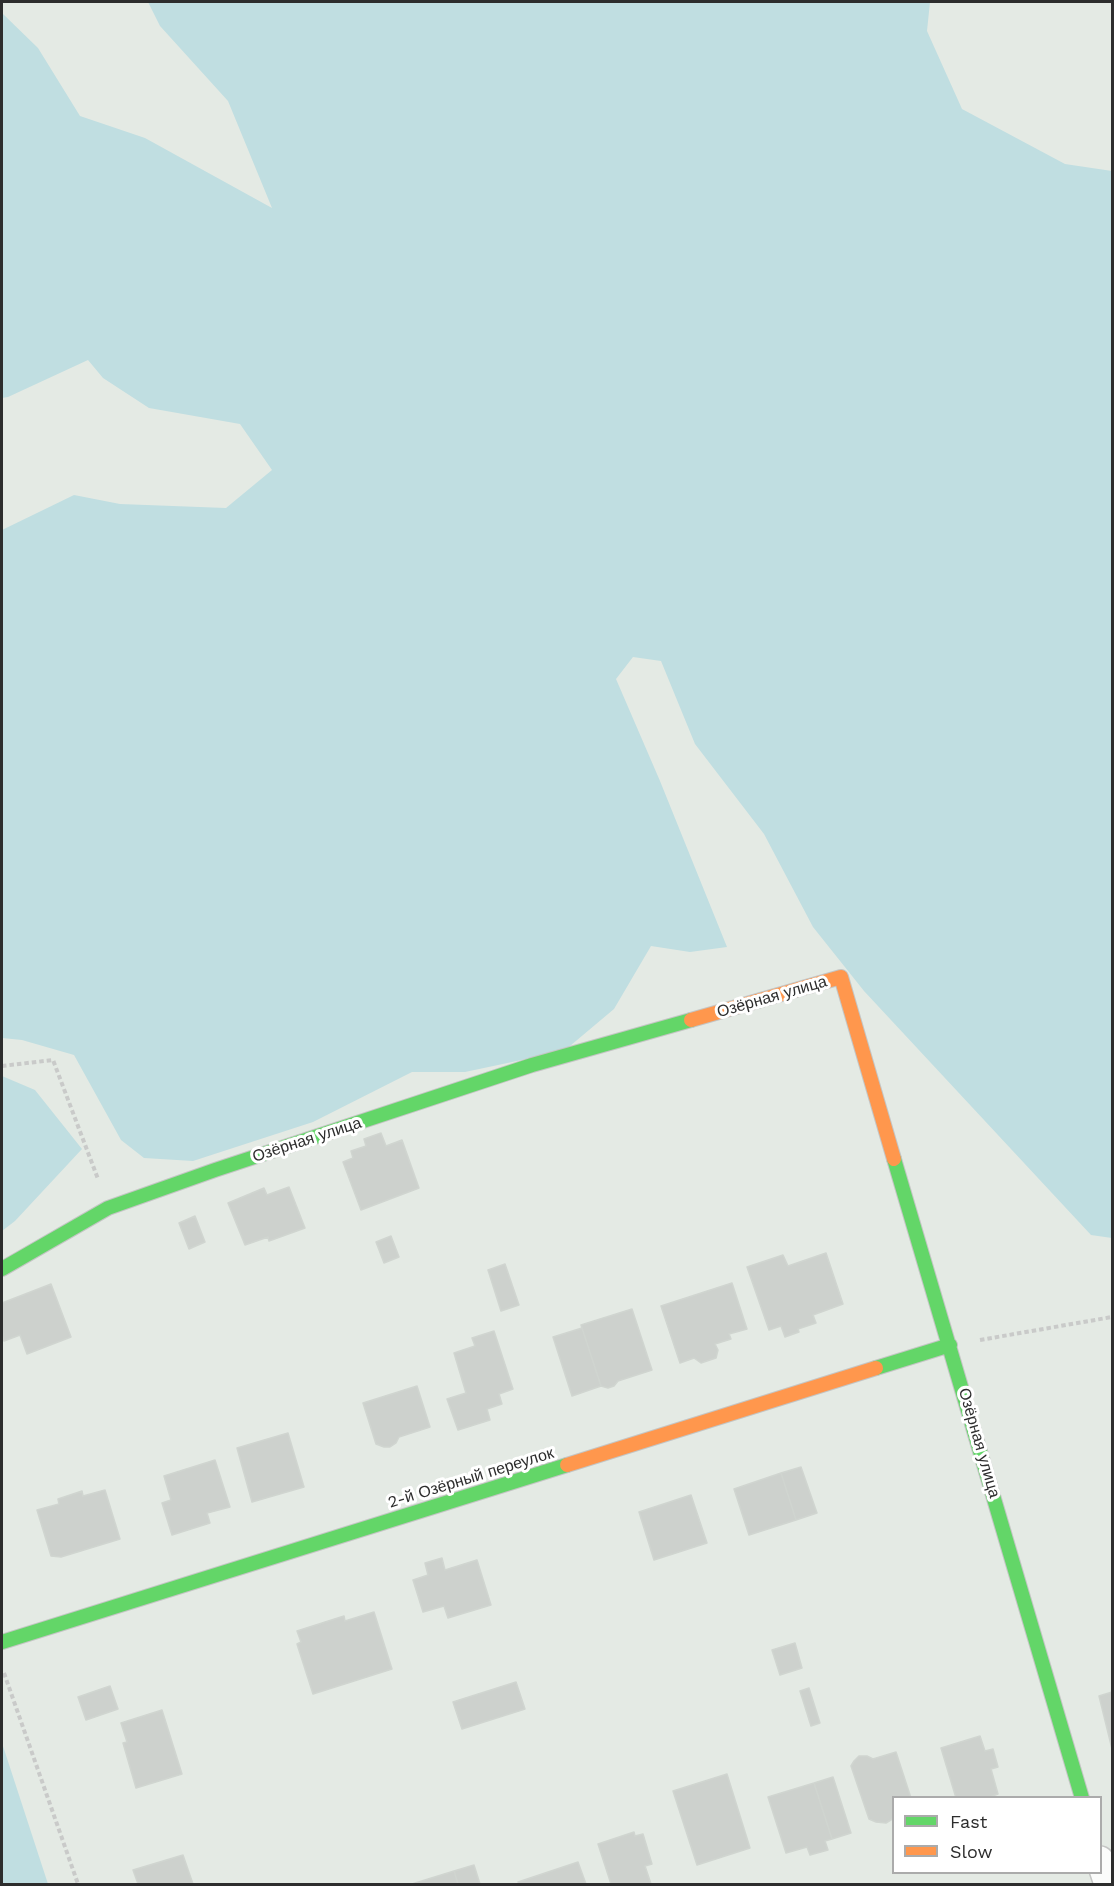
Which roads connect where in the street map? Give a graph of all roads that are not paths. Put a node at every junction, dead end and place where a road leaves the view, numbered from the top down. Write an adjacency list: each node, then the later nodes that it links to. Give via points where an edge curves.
1 (2, 1269): 2 (street, Озёрная улица, via 108,1208 215,1170 532,1065 841,977)
2 (950, 1345): 3 (street, 2-й Озёрный переулок); 4 (street, Озёрная улица)
3 (2, 1642)
4 (1082, 1796)
5 (1102, 1863): 6 (street)
6 (1108, 1884)

